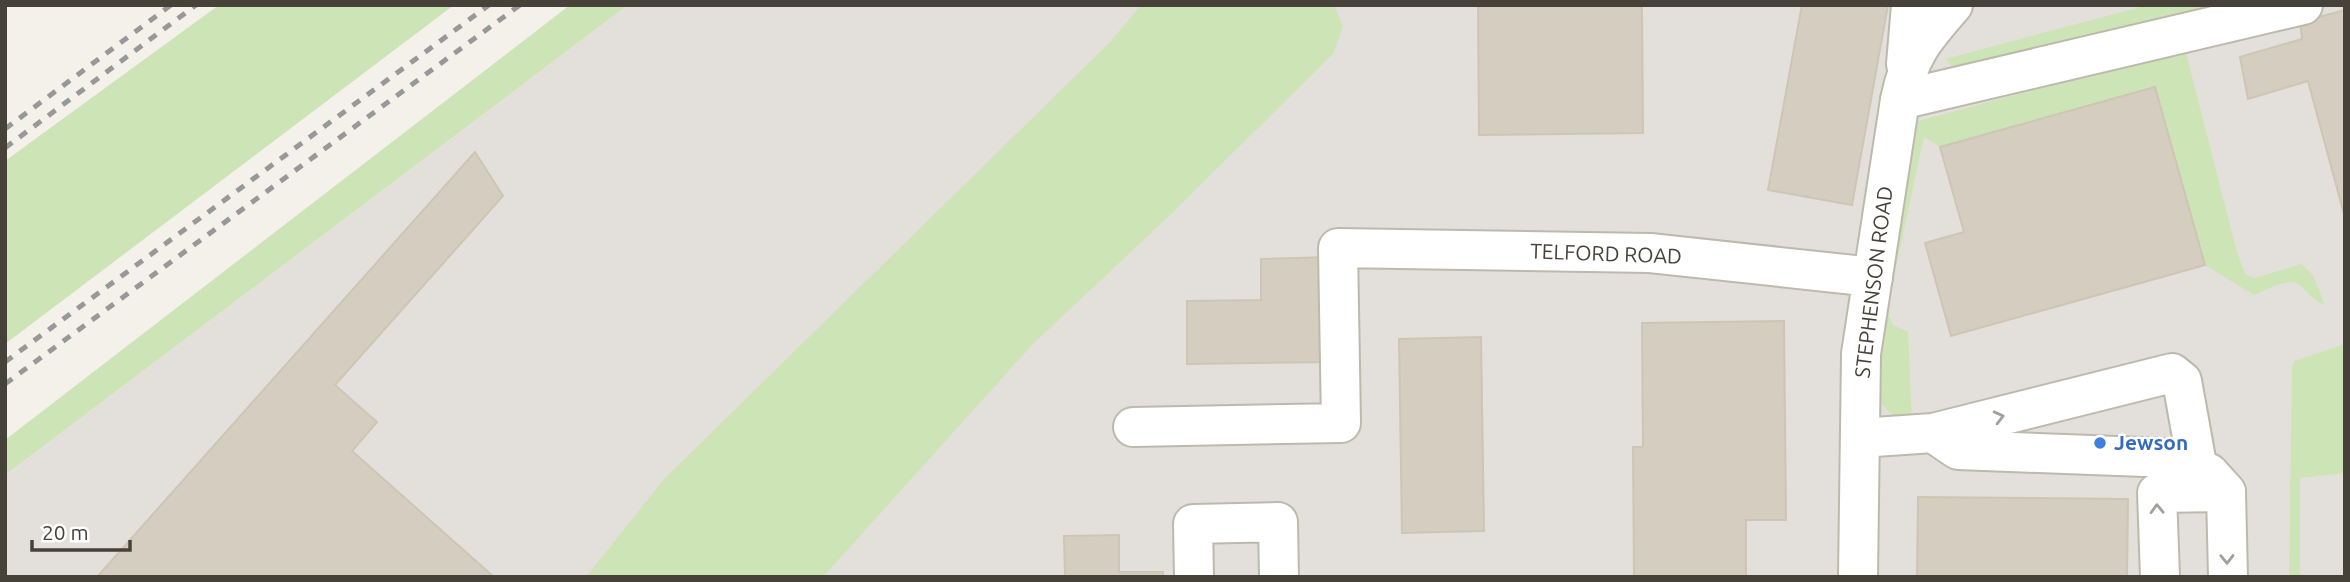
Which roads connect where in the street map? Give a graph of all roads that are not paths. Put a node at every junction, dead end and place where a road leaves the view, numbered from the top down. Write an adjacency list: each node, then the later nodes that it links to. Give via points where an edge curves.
1 (1911, 5): 4 (street)
2 (1953, 5): 4 (street, STEPHENSON ROAD, via 1924,37)
3 (2303, 5): 4 (street)
4 (1903, 85): 5 (street, STEPHENSON ROAD)
5 (1873, 277): 6 (street, TELFORD ROAD, via 1650,253 1338,248 1341,423); 8 (street, STEPHENSON ROAD, via 1861,354)
6 (1133, 428)
7 (1933, 433): 8 (street); 9 (street, via 1958,450); 9 (street, one-way to 9, via 2172,373 2182,381)
8 (1860, 438): 13 (street, STEPHENSON ROAD)
9 (2196, 459): 10 (street)
10 (2226, 492): 14 (street, one-way to 10, via 2157,493); 15 (street, one-way to 15)
11 (1194, 577): 12 (street, via 1193,524 1278,522)
12 (1279, 577)
13 (1858, 577)
14 (2160, 577)
15 (2228, 577)

